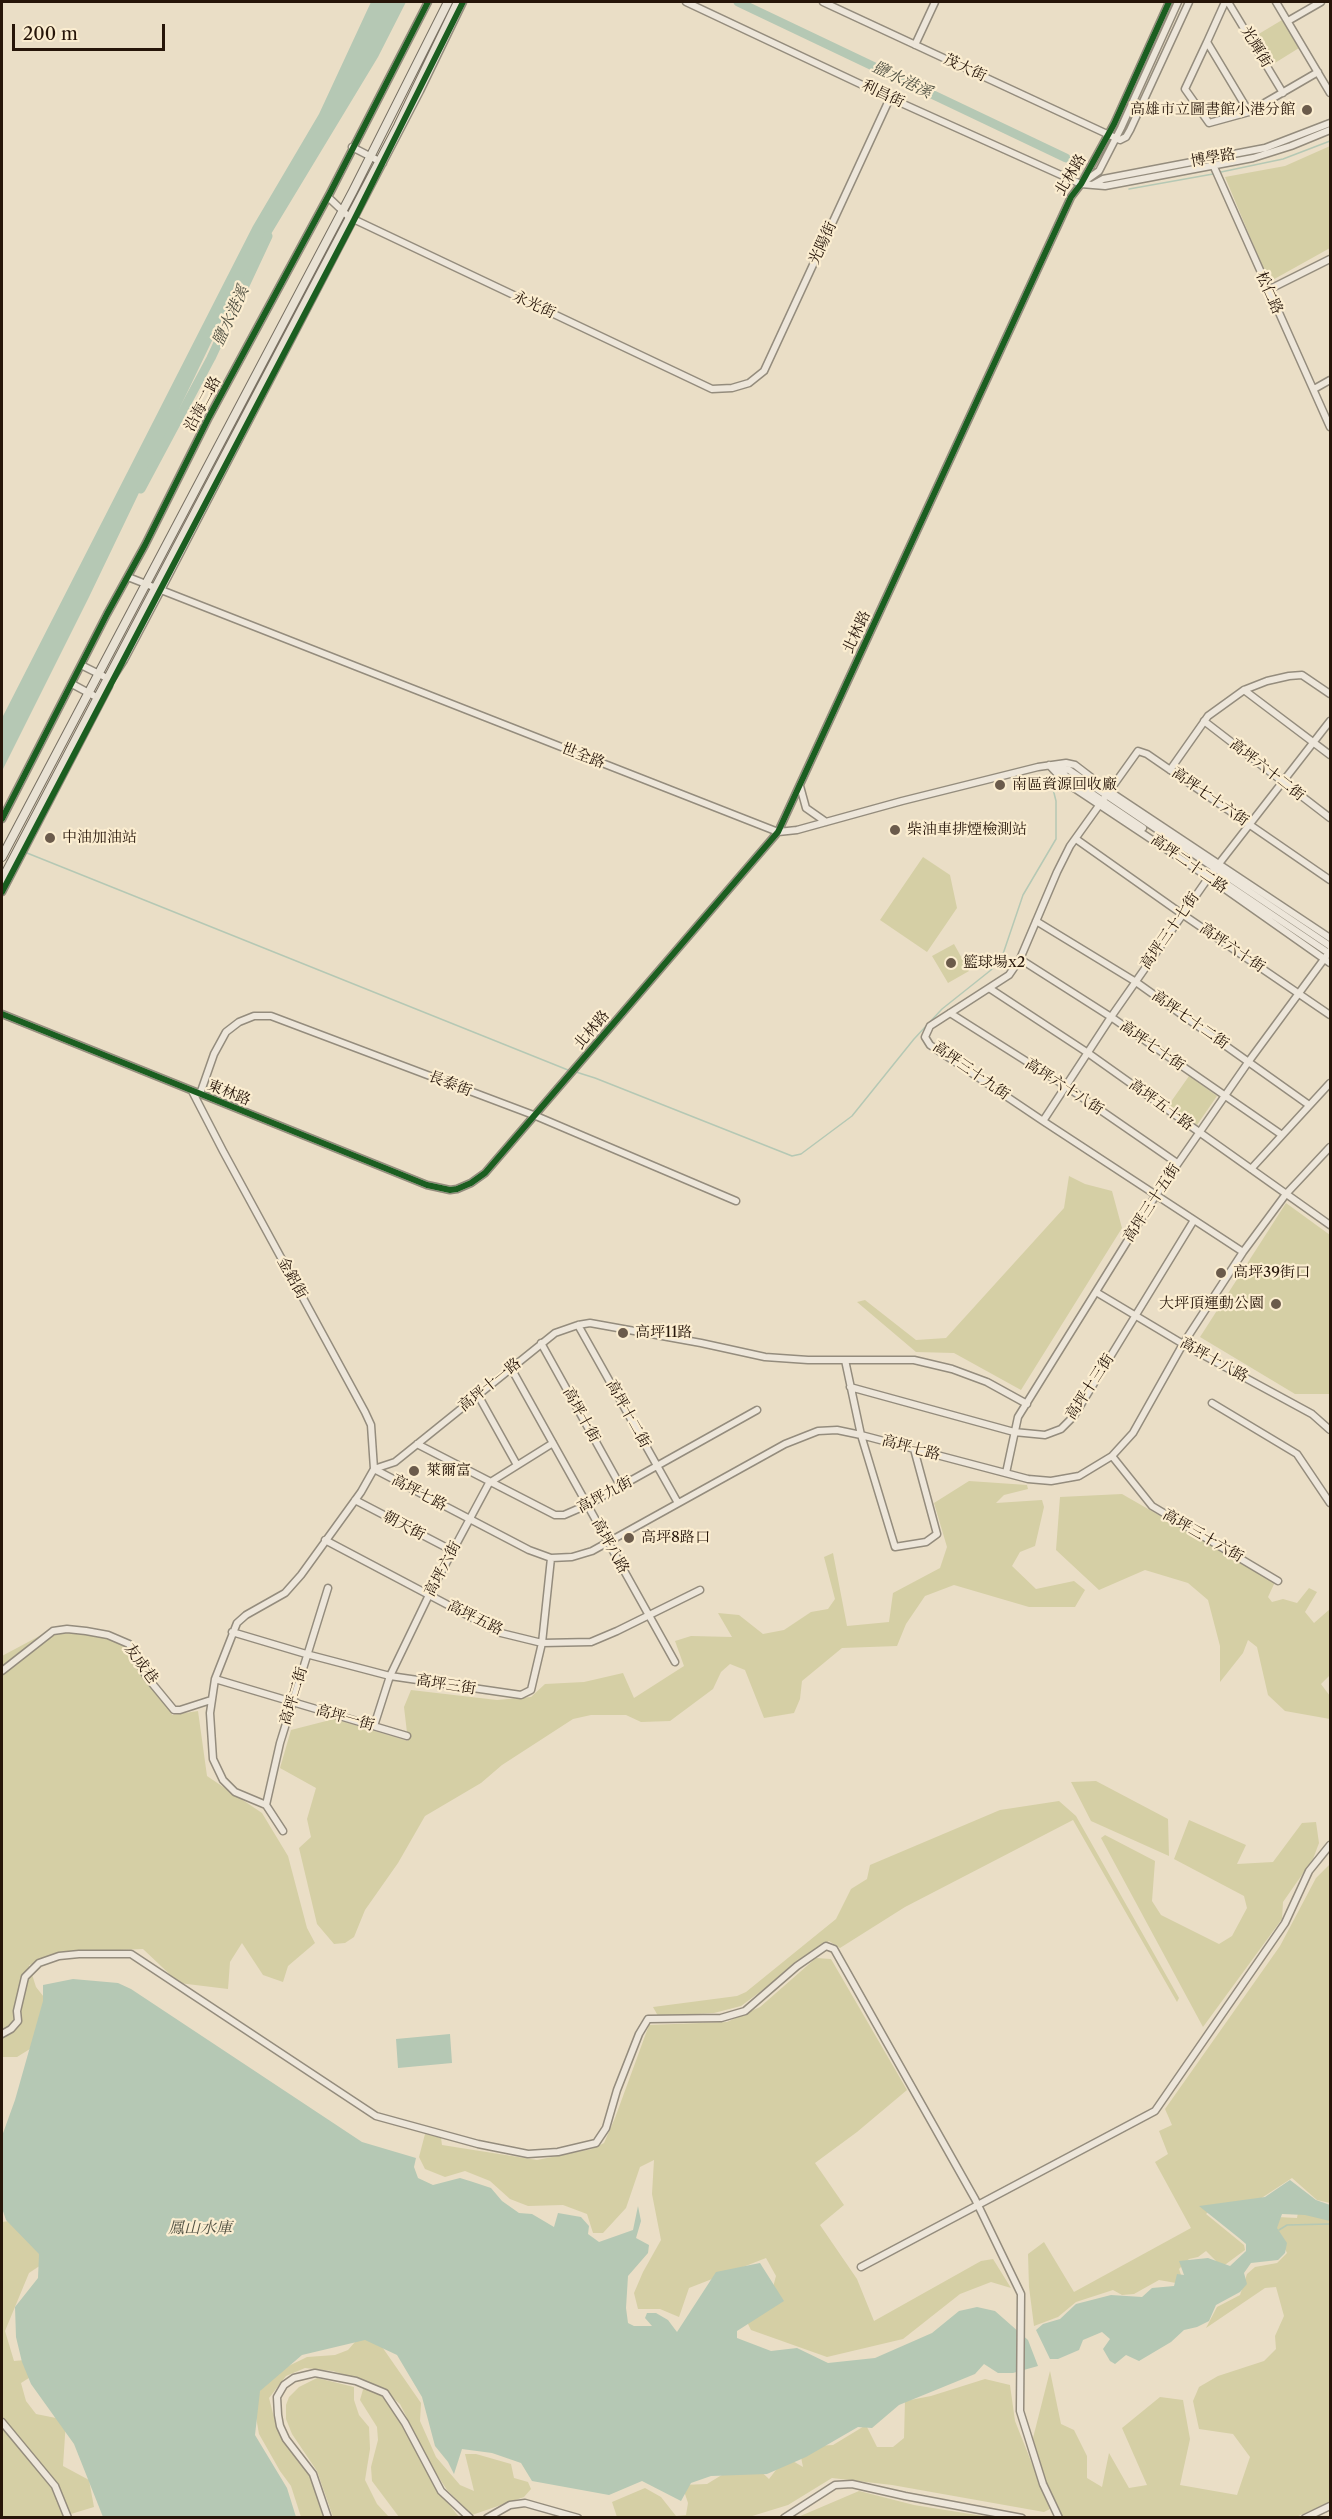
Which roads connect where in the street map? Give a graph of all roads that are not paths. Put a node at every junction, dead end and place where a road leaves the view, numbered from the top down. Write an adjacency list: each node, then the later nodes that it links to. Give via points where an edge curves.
1 (428, 2): 26 (street, 沿海二路)
2 (448, 2): 27 (main road)
3 (459, 2): 27 (main road)
4 (463, 2): 27 (street)
5 (686, 2): 20 (street, 利昌街)
6 (823, 2): 16 (street, 茂大街)
7 (935, 2): 16 (street)
8 (1169, 2): 24 (street, 北林路)
9 (1178, 2): 25 (street, 北林路)
10 (1189, 2): 25 (street, via 1131,130 1123,140)
11 (1227, 2): 15 (street); 18 (street, 光輝街)
12 (1276, 2): 14 (street)
13 (1322, 2): 14 (street)
14 (1288, 21): 17 (street)
15 (1207, 42): 21 (street); 21 (street, via 1185,89 1209,123)
16 (915, 45): 24 (street, 茂大街)
17 (1318, 72): 18 (street); 19 (street)
18 (1283, 93): 21 (street)
19 (1330, 93)
20 (890, 98): 29 (street, 利昌街); 35 (street, 光陽街, via 764,371)
21 (1249, 112)
22 (1330, 123): 28 (street, 博學路, via 1265,148)
23 (1330, 130): 28 (street, 博學路, via 1267,154)
24 (1108, 134): 25 (street, 茂大街); 29 (street, 北林路)
25 (1116, 138): 29 (street, 北林路, via 1099,171)
26 (352, 147): 27 (street); 30 (street, 沿海二路)
27 (378, 160): 31 (main road); 31 (street)
28 (1212, 161): 29 (street, 博學路, via 1103,179 1093,185); 33 (street, 松仁路)
29 (1081, 184): 56 (street, 北林路, via 1071,197)
30 (328, 197): 31 (street, 永光街); 38 (street, 沿海二路)
31 (348, 216): 35 (street, 永光街, via 712,389); 39 (main road); 40 (main road)
32 (1330, 259): 33 (street)
33 (1268, 290): 36 (street, 松仁路)
34 (1330, 380): 36 (street)
35 (749, 383)
36 (1314, 389): 37 (street, 松仁路)
37 (1330, 427)
38 (128, 577): 39 (street, 世全路); 41 (street, 沿海二路)
39 (146, 584): 40 (street, 世全路); 42 (main road)
40 (159, 589): 43 (main road); 43 (street); 64 (street, 世全路)
41 (81, 665): 42 (street); 44 (street, 沿海二路)
42 (99, 674): 43 (street); 46 (main road)
43 (110, 679): 48 (main road)
44 (72, 684): 46 (street); 59 (street, 沿海二路)
45 (1244, 690): 47 (street, via 1302,675); 49 (street); 51 (street)
46 (89, 693): 48 (street); 60 (main road)
47 (1330, 694)
48 (100, 699): 63 (main road); 70 (street)
49 (1204, 721): 54 (street); 55 (street, 高坪六十二街)
50 (1330, 721): 51 (street, 高坪三十七街)
51 (1313, 742): 52 (street); 55 (street, 高坪三十七街)
52 (1330, 755)
53 (1049, 765): 57 (street, 高坪二十二路); 57 (street, 高坪二十二路, via 1075,765); 61 (street)
54 (1170, 770): 57 (street, 高坪七十六街, via 1138,751); 62 (street, 高坪七十六街)
55 (1281, 782): 58 (street, 高坪六十二街); 62 (street, 高坪三十七街)
56 (800, 786): 61 (street, via 806,808); 64 (street, 北林路)
57 (1105, 798): 65 (street, 高坪三十九街); 67 (street, 高坪二十二路); 67 (street, 高坪二十二路)
58 (1330, 818)
59 (2, 819)
60 (21, 820): 63 (main road); 66 (main road)
61 (826, 822): 64 (street)
62 (1249, 824): 67 (street, 高坪三十七街); 69 (street, 高坪七十六街)
63 (30, 826): 68 (main road)
64 (778, 832): 92 (street, 北林路)
65 (1076, 838): 71 (street, 高坪六十街); 72 (street, 高坪三十九街)
66 (2, 857)
67 (1213, 871): 71 (street, 高坪三十七街); 73 (street, 高坪二十二路); 74 (street, 高坪二十二路); 76 (street, 高坪二十二路)
68 (2, 880)
69 (1330, 880)
70 (2, 892)
71 (1182, 914): 77 (street, 高坪三十七街); 79 (street, 高坪六十街)
72 (1036, 921): 75 (street, 高坪三十九街); 77 (street, 高坪七十二街)
73 (1330, 938)
74 (1330, 951): 76 (street, 高坪三十五街)
75 (1020, 959): 78 (street, 高坪三十九街, via 1009,975); 83 (street, 高坪七十街)
76 (1327, 961): 79 (street, 高坪三十五街)
77 (1136, 982): 83 (street, 高坪三十七街); 85 (street, 高坪七十二街)
78 (989, 988): 80 (street, 高坪三十九街); 84 (street, 高坪五十路)
79 (1299, 993): 82 (street, 高坪六十街); 85 (street, 高坪三十五街)
80 (950, 1013): 87 (street, 高坪六十八街); 93 (street, 高坪三十九街, via 930,1026 925,1037 930,1044)
81 (2, 1014): 88 (street, 東林路)
82 (1330, 1014)
83 (1111, 1017): 84 (street, 高坪三十七街); 90 (street, 高坪七十街)
84 (1088, 1053): 87 (street, 高坪三十七街); 94 (street, 高坪五十路)
85 (1249, 1061): 90 (street, 高坪三十五街); 91 (street, 高坪七十二街)
86 (1330, 1083): 91 (street)
87 (1066, 1087): 93 (street, 高坪三十七街); 97 (street, 高坪六十八街)
88 (192, 1091): 89 (street, 東林路); 129 (street, 金鋁街, via 365,1412 371,1425)
89 (200, 1094): 92 (street, 長泰街, via 226,1032 254,1016 271,1016); 99 (street, 東林路, via 427,1185)
90 (1224, 1096): 94 (street, 高坪三十五街); 95 (street, 高坪七十街)
91 (1309, 1106): 95 (street)
92 (536, 1116): 99 (street, 北林路, via 485,1173); 102 (street, 長泰街)
93 (1043, 1121): 101 (street, 高坪三十九街)
94 (1198, 1132): 97 (street, 高坪三十五街); 98 (street, 高坪五十路)
95 (1282, 1134): 98 (street)
96 (1330, 1147): 100 (street, 高坪七路)
97 (1177, 1163): 101 (street, 高坪三十五街)
98 (1251, 1169): 100 (street, 高坪五十路)
99 (450, 1190)
100 (1286, 1194): 105 (street, 高坪五十路); 107 (street, 高坪七路)
101 (1156, 1195): 104 (street, 高坪三十九街); 108 (street, 高坪三十五街)
102 (736, 1201)
103 (1330, 1213): 105 (street)
104 (1194, 1220): 107 (street, 高坪三十九街); 109 (street, 高坪十三街)
105 (1324, 1220): 106 (street, 高坪五十路)
106 (1330, 1225)
107 (1243, 1252): 112 (street, 高坪七路)
108 (1096, 1292): 109 (street, 高坪十八路); 118 (street, 高坪三十五街)
109 (1135, 1315): 112 (street, 高坪十八路); 121 (street, 高坪十三街, via 1074,1416 1061,1429 1045,1435)
110 (578, 1325): 111 (street, 高坪十一路); 113 (street, 高坪十一路, via 620,1328 765,1357); 128 (street, 高坪十二街)
111 (542, 1342): 114 (street, 高坪十一路); 132 (street, 高坪十街)
112 (1183, 1344): 120 (street, 高坪十八路, via 1312,1414); 126 (street, 高坪七路, via 1133,1433)
113 (845, 1360): 115 (street); 118 (street, 高坪十一路, via 914,1360 952,1369 987,1382)
114 (511, 1368): 116 (street, 高坪十一路); 123 (street, 高坪八路)
115 (850, 1387): 121 (street, 高坪十三街); 122 (street)
116 (478, 1395): 124 (street, 高坪十一路); 127 (street)
117 (1212, 1403): 135 (street, via 1297,1454)
118 (1027, 1404): 121 (street, 高坪三十五街)
119 (757, 1410): 128 (street, 高坪九街)
120 (1330, 1430)
121 (1014, 1432): 130 (street, 高坪三十五街)
122 (861, 1435): 125 (street, 高坪七路); 125 (street, via 895,1547 926,1542 937,1534); 134 (street, 高坪七路, via 837,1430 807,1434)
123 (553, 1443): 127 (street, 高坪六街); 136 (street, 高坪八路)
124 (417, 1444): 129 (street, 高坪十一路, via 395,1462); 131 (street, 高坪九街)
125 (914, 1449): 130 (street, 高坪七路)
126 (1112, 1456): 130 (street, 高坪七路, via 1079,1476 1028,1479); 142 (street, 高坪三十六街, via 1152,1506)
127 (517, 1465): 131 (street, 高坪六街)
128 (657, 1466): 132 (street, 高坪九街); 134 (street, 高坪十二街)
129 (374, 1470): 133 (street); 137 (street, 高坪七路)
130 (1006, 1473)
131 (489, 1483): 136 (street, 高坪九街, via 555,1515); 137 (street, 高坪六街)
132 (621, 1487): 136 (street, 高坪九街)
133 (355, 1500): 138 (street); 140 (street, 朝天街)
134 (678, 1503): 139 (street, 高坪七路)
135 (1330, 1503)
136 (587, 1505): 139 (street, 高坪八路)
137 (468, 1520): 140 (street, 高坪六街); 141 (street, 高坪七路)
138 (325, 1540): 145 (street, 高坪五路); 147 (street, via 285,1593 246,1615)
139 (609, 1543): 141 (street, 高坪七路, via 572,1557); 146 (street, 高坪八路)
140 (453, 1551): 145 (street, 高坪六街)
141 (551, 1558): 148 (street, 高坪三街)
142 (1278, 1581)
143 (328, 1588): 149 (street, 高坪二街)
144 (700, 1590): 146 (street, 高坪五路)
145 (429, 1595): 148 (street, 高坪五路, via 501,1633); 152 (street, 高坪六街)
146 (649, 1616): 148 (street, 高坪五路, via 591,1642); 150 (street, 高坪八路)
147 (232, 1632): 149 (street, 高坪三街); 153 (street)
148 (542, 1643): 152 (street, 高坪三街, via 531,1690 521,1695)
149 (306, 1654): 152 (street, 高坪三街); 155 (street, 高坪二街)
150 (675, 1662)
151 (2, 1671): 154 (street, 友成巷, via 53,1631 86,1631 129,1644 146,1676 174,1710)
152 (390, 1676): 156 (street, 高坪六街)
153 (215, 1679): 154 (street); 155 (street, 高坪一街)
154 (211, 1700): 158 (street, via 216,1770 235,1792)
155 (294, 1702): 156 (street, 高坪一街); 158 (street, 高坪二街)
156 (374, 1726): 157 (street, 高坪一街)
157 (407, 1736)
158 (266, 1805): 159 (street)
159 (283, 1831)
160 (1330, 1845): 162 (street, via 1309,1870 1285,1923 1155,2111)
161 (2, 2034): 162 (street, via 18,2021 25,1977 39,1964 59,1956 131,1954 376,2116 528,2154 558,2152 596,2143 606,2128 617,2090 648,2019 721,2018 745,2011 826,1946 834,1949 857,1988)
162 (978, 2205): 163 (street); 173 (street, via 1021,2294 1020,2411 1043,2484)
163 (861, 2267)
164 (2, 2422): 166 (street, via 55,2486)
165 (1330, 2506): 174 (street)
166 (68, 2517)
167 (328, 2517): 168 (street, via 313,2474 286,2439 278,2415 277,2397 284,2385 315,2373 356,2381 385,2393 441,2491)
168 (470, 2517)
169 (487, 2517): 170 (street, via 510,2505 525,2503)
170 (578, 2517)
171 (784, 2517): 172 (street, via 835,2485 852,2484)
172 (1022, 2517)
173 (1059, 2517)
174 (1305, 2517)

